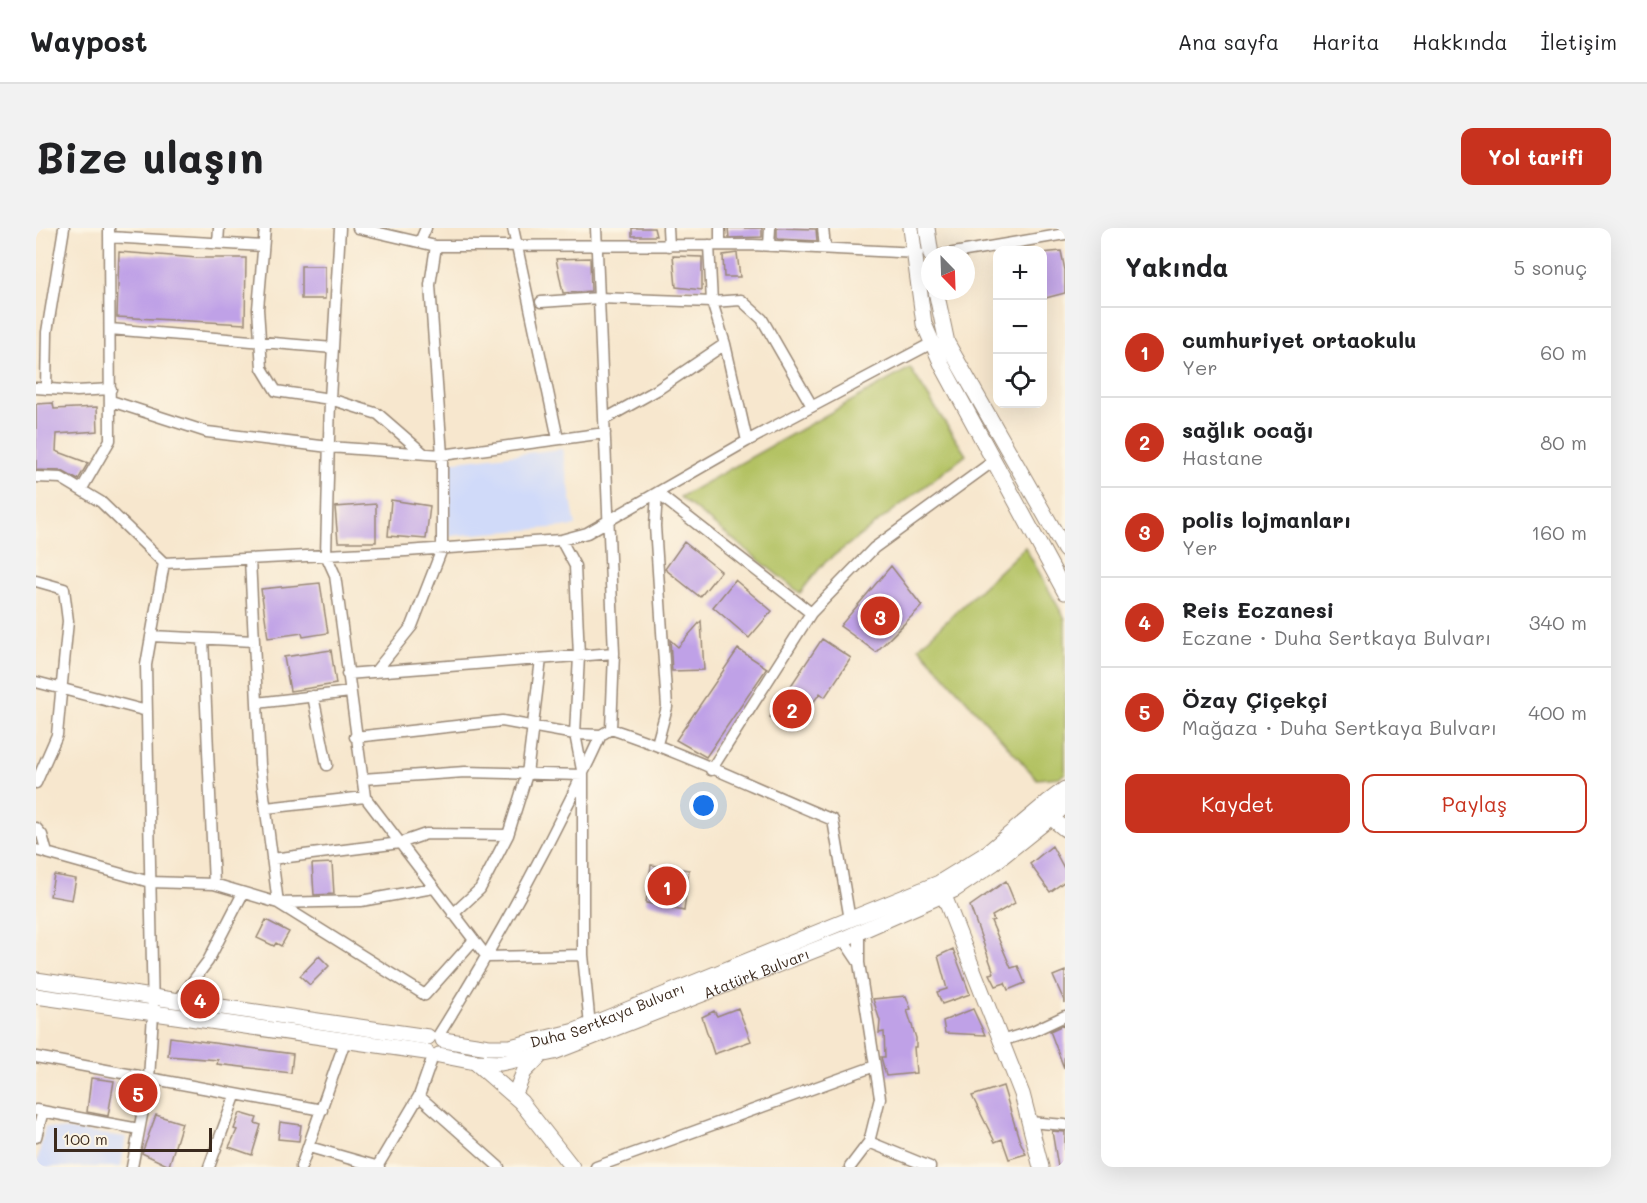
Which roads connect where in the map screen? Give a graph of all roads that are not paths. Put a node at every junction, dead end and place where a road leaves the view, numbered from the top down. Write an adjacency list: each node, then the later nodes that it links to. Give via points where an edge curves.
1 (64, 228): 41 (street)
2 (219, 228): 18 (street)
3 (265, 228): 21 (street)
4 (340, 228): 40 (street)
5 (358, 228): 15 (street)
6 (426, 228): 19 (street)
7 (513, 228): 27 (street)
8 (596, 228): 23 (street)
9 (668, 228): 24 (street)
10 (720, 228): 20 (street)
11 (770, 228): 25 (street)
12 (823, 228): 28 (street)
13 (911, 228): 30 (main road)
14 (927, 228): 26 (main road)
15 (379, 230): 19 (street)
16 (109, 233): 18 (street); 36 (street)
17 (1065, 234): 29 (street)
18 (218, 243): 21 (street)
19 (420, 243): 22 (street)
20 (714, 245): 24 (street); 25 (street); 35 (street)
21 (263, 246): 37 (street)
22 (436, 246): 27 (street); 52 (street, via 430,285)
23 (597, 246): 24 (street); 27 (street); 32 (street)
24 (669, 246)
25 (769, 246): 28 (street)
26 (929, 246)
27 (516, 247): 48 (street)
28 (825, 248): 30 (street)
29 (975, 249)
30 (913, 252): 31 (street); 38 (main road, via 924,324)
31 (921, 254)
32 (599, 298): 34 (street); 35 (street); 46 (street)
33 (938, 300): 58 (main road, via 947,343)
34 (541, 302)
35 (712, 302): 39 (street); 45 (street, via 741,300 762,318)
36 (110, 328): 37 (street); 42 (street)
37 (260, 340): 40 (street); 43 (street, via 262,368 276,391)
38 (932, 343): 45 (street); 53 (main road)
39 (725, 344): 46 (street); 49 (street)
40 (333, 348): 43 (street)
41 (41, 388): 42 (street)
42 (111, 389): 44 (street)
43 (330, 399): 50 (street); 51 (street, via 378,414)
44 (111, 401): 50 (street, via 207,432); 55 (street, via 110,440)
45 (812, 406): 49 (street)
46 (605, 419): 47 (street)
47 (605, 433): 48 (street); 57 (street)
48 (558, 439): 52 (street)
49 (747, 441): 56 (street)
50 (329, 447): 51 (street); 62 (street)
51 (423, 453): 52 (street)
52 (442, 455): 60 (street)
53 (995, 460): 66 (main road); 67 (street, via 874,548)
54 (36, 477): 55 (street, via 61,478)
55 (81, 490): 64 (street, via 101,502)
56 (657, 493): 57 (street); 67 (street); 87 (street, via 655,526 667,707)
57 (606, 521): 59 (street); 71 (street)
58 (1060, 530): 61 (main road)
59 (561, 540): 60 (street); 72 (street, via 575,566)
60 (442, 549): 62 (street); 74 (street, via 412,626)
61 (1065, 550)
62 (326, 555): 63 (street); 75 (street, via 335,575)
63 (250, 559): 64 (street); 70 (street)
64 (164, 563): 68 (street)
65 (36, 581): 77 (street, via 63,589 68,621)
66 (1065, 592)
67 (811, 613): 89 (street)
68 (151, 636): 69 (street); 81 (street, via 146,665)
69 (203, 639): 70 (street); 107 (street)
70 (254, 641): 80 (street)
71 (614, 653): 72 (street); 83 (street)
72 (579, 656): 73 (street); 84 (street)
73 (541, 660): 74 (street); 82 (street)
74 (375, 672): 75 (street)
75 (347, 674): 78 (street)
76 (36, 682): 77 (street)
77 (61, 689): 81 (street); 93 (street, via 57,735)
78 (350, 692): 79 (street); 86 (street)
79 (313, 696): 80 (street); 88 (street)
80 (257, 704): 98 (street)
81 (147, 711): 106 (street)
82 (533, 727): 84 (street); 86 (street, via 502,721); 90 (street)
83 (611, 729): 85 (street); 87 (street)
84 (575, 734): 85 (street); 91 (street)
85 (601, 735): 91 (street)
86 (355, 736): 92 (street)
87 (657, 744): 89 (street)
88 (327, 765)
89 (711, 770): 113 (street, via 833,820)
90 (527, 774): 91 (street); 92 (street, via 465,772); 102 (street)
91 (583, 775): 117 (street); 118 (street)
92 (362, 779): 95 (street)
93 (36, 783)
94 (1065, 789): 96 (main road, Duha Sertkaya Bulvarı)
95 (365, 797): 98 (street); 103 (street)
96 (1048, 802): 97 (main road); 99 (main road); 109 (main road, Duha Sertkaya Bulvarı)
97 (1065, 806): 99 (main road, Atatürk Bulvarı)
98 (266, 808): 105 (street)
99 (1051, 818): 101 (main road); 109 (main road, Atatürk Bulvarı, via 986,869)
100 (36, 828): 104 (street, via 42,835)
101 (1065, 829)
102 (508, 834): 103 (street, via 426,834); 112 (street, via 480,889)
103 (400, 843): 105 (street); 108 (street)
104 (42, 852): 106 (street)
105 (272, 859): 111 (street)
106 (150, 882): 107 (street); 122 (street)
107 (214, 884): 110 (street)
108 (433, 888): 111 (street, via 362,901); 112 (street)
109 (942, 889): 113 (main road, Duha Sertkaya Bulvarı); 114 (main road, Atatürk Bulvarı); 128 (main road)
110 (243, 893): 111 (street); 123 (street, via 208,960)
111 (278, 903): 116 (street, via 425,995)
112 (453, 914): 116 (street)
113 (850, 920): 114 (main road); 115 (main road); 126 (main road, Duha Sertkaya Bulvarı)
114 (859, 933): 115 (main road, Atatürk Bulvarı); 119 (street)
115 (843, 939): 119 (street); 132 (main road, Atatürk Bulvarı)
116 (474, 940): 118 (street)
117 (583, 955): 118 (street); 126 (street)
118 (487, 957): 129 (street)
119 (859, 963): 135 (street)
120 (36, 980): 122 (main road, Duha Sertkaya Bulvarı)
121 (36, 996): 124 (main road, Duha Sertkaya Bulvarı)
122 (153, 998): 123 (main road, Duha Sertkaya Bulvarı); 124 (street)
123 (178, 1001): 129 (main road, Duha Sertkaya Bulvarı)
124 (153, 1014): 127 (main road, Duha Sertkaya Bulvarı); 136 (street)
125 (1065, 1016): 128 (street)
126 (590, 1026): 130 (main road, Duha Sertkaya Bulvarı, via 530,1043)
127 (345, 1041): 129 (main road, Duha Sertkaya Bulvarı); 140 (street)
128 (1001, 1041): 142 (main road)
129 (435, 1046): 130 (main road, Duha Sertkaya Bulvarı); 133 (main road, Atatürk Bulvarı); 139 (street)
130 (489, 1047): 134 (main road)
131 (36, 1057): 136 (street)
132 (538, 1057): 134 (main road, Atatürk Bulvarı); 138 (main road, via 520,1078)
133 (475, 1062): 134 (main road, Atatürk Bulvarı); 138 (main road)
134 (501, 1063): 138 (main road)
135 (875, 1066): 146 (street, via 880,1098); 154 (street)
136 (149, 1079): 137 (street); 144 (street)
137 (236, 1095): 140 (street); 149 (street)
138 (519, 1095): 153 (main road)
139 (419, 1096): 151 (street); 152 (street)
140 (322, 1110): 147 (street)
141 (40, 1111): 144 (street); 145 (street)
142 (1029, 1122): 143 (street); 157 (main road)
143 (1065, 1125)
144 (139, 1129): 148 (street)
145 (36, 1137)
146 (869, 1142): 155 (street); 156 (street)
147 (309, 1147): 150 (street); 151 (street)
148 (132, 1167)
149 (209, 1167)
150 (301, 1167)
151 (378, 1167)
152 (499, 1167)
153 (572, 1167)
154 (596, 1167)
155 (850, 1167)
156 (930, 1167)
157 (1041, 1167)

